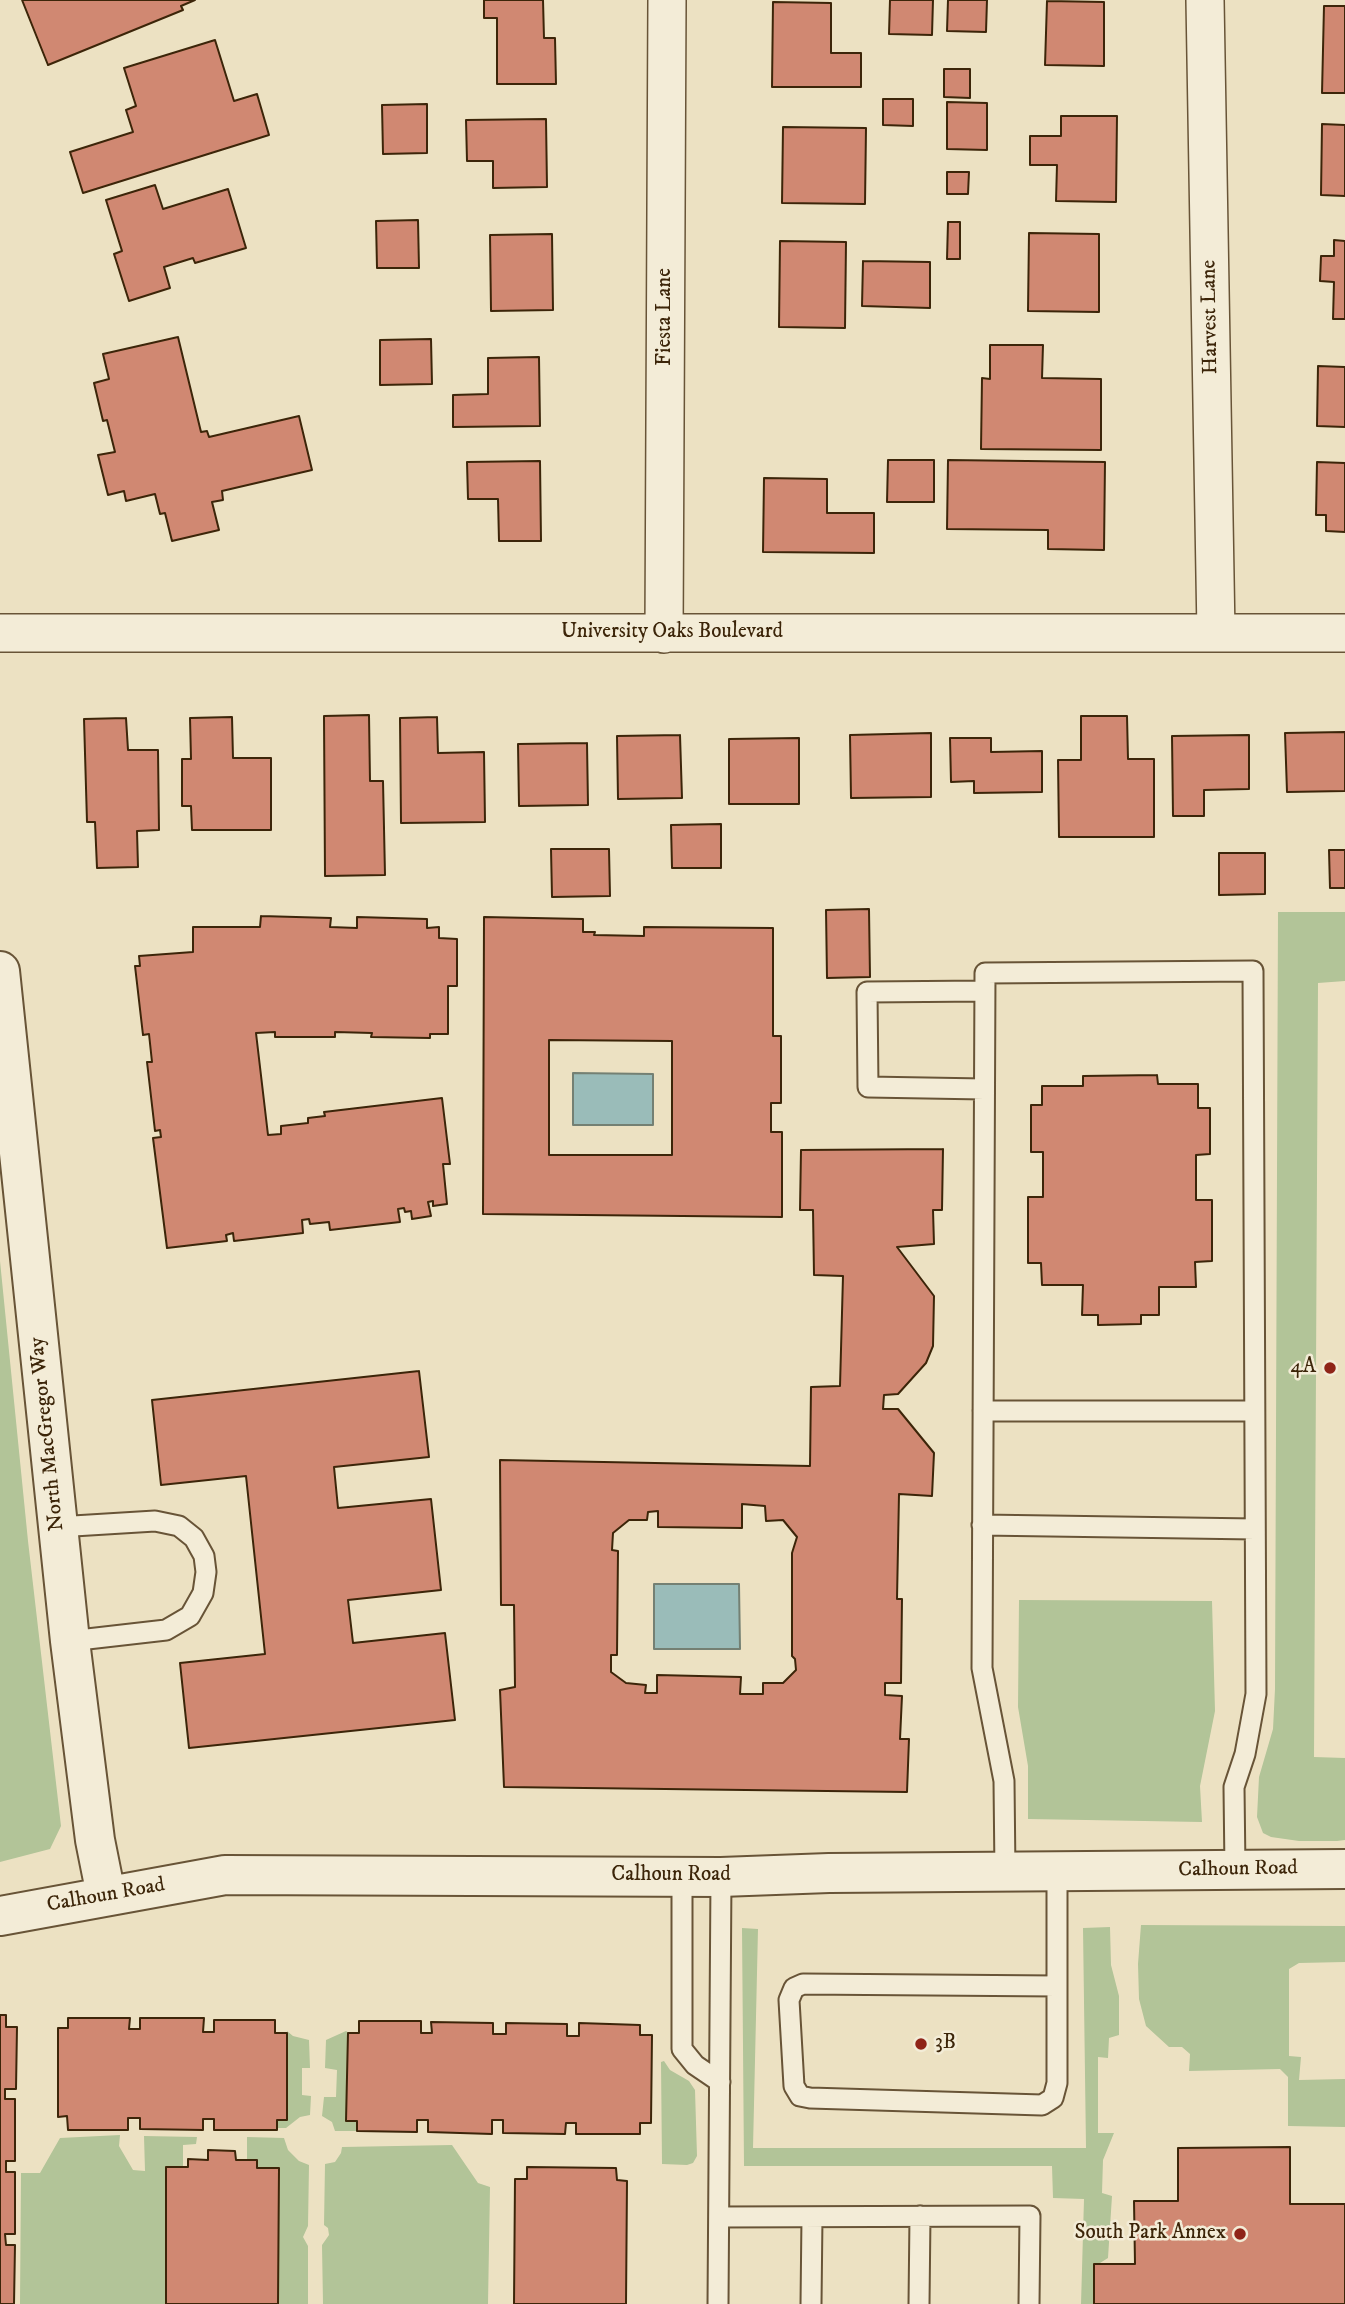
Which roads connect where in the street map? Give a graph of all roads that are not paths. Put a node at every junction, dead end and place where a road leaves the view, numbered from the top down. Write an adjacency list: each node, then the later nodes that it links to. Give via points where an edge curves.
1 (667, 0): 6 (street, Fiesta Lane)
2 (1205, 0): 4 (street, Harvest Lane)
3 (0, 633): 6 (street, University Oaks Boulevard)
4 (1216, 633): 5 (street, University Oaks Boulevard); 6 (street, University Oaks Boulevard)
5 (1345, 633)
6 (664, 634)
7 (0, 971): 13 (street, North MacGregor Way)
8 (984, 991): 9 (lane); 9 (lane, via 867,992 868,1087); 10 (lane, via 985,973 1253,971)
9 (984, 1089): 11 (lane)
10 (1254, 1410): 11 (lane); 14 (lane)
11 (983, 1411): 12 (lane)
12 (982, 1524): 14 (lane); 19 (lane, via 982,1668 1004,1781)
13 (57, 1527): 15 (street, North MacGregor Way); 15 (lane, via 155,1521 179,1526 194,1538 206,1572 203,1593 190,1616 166,1630)
14 (1255, 1529): 17 (lane, via 1256,1694 1234,1787)
15 (70, 1641): 22 (street, North MacGregor Way)
16 (1345, 1869): 17 (street, Calhoun Road)
17 (1236, 1870): 18 (street, Calhoun Road)
18 (1057, 1872): 19 (street, Calhoun Road); 24 (lane)
19 (1004, 1873): 21 (street, Calhoun Road)
20 (682, 1877): 21 (street, Calhoun Road); 22 (street, Calhoun Road, via 225,1875); 25 (lane, via 682,2049 695,2065)
21 (721, 1877): 25 (lane)
22 (106, 1895): 23 (street, Calhoun Road)
23 (0, 1916)
24 (1057, 1986): 24 (lane, via 803,1984 794,1988 789,2000 793,2086 800,2096 810,2098 1042,2105 1052,2098 1057,2083)
25 (720, 2082): 26 (lane)
26 (720, 2217): 27 (lane); 29 (lane)
27 (812, 2217): 28 (lane); 30 (lane)
28 (920, 2217): 31 (lane); 32 (lane, via 1030,2216)
29 (718, 2304)
30 (811, 2304)
31 (919, 2304)
32 (1029, 2304)

